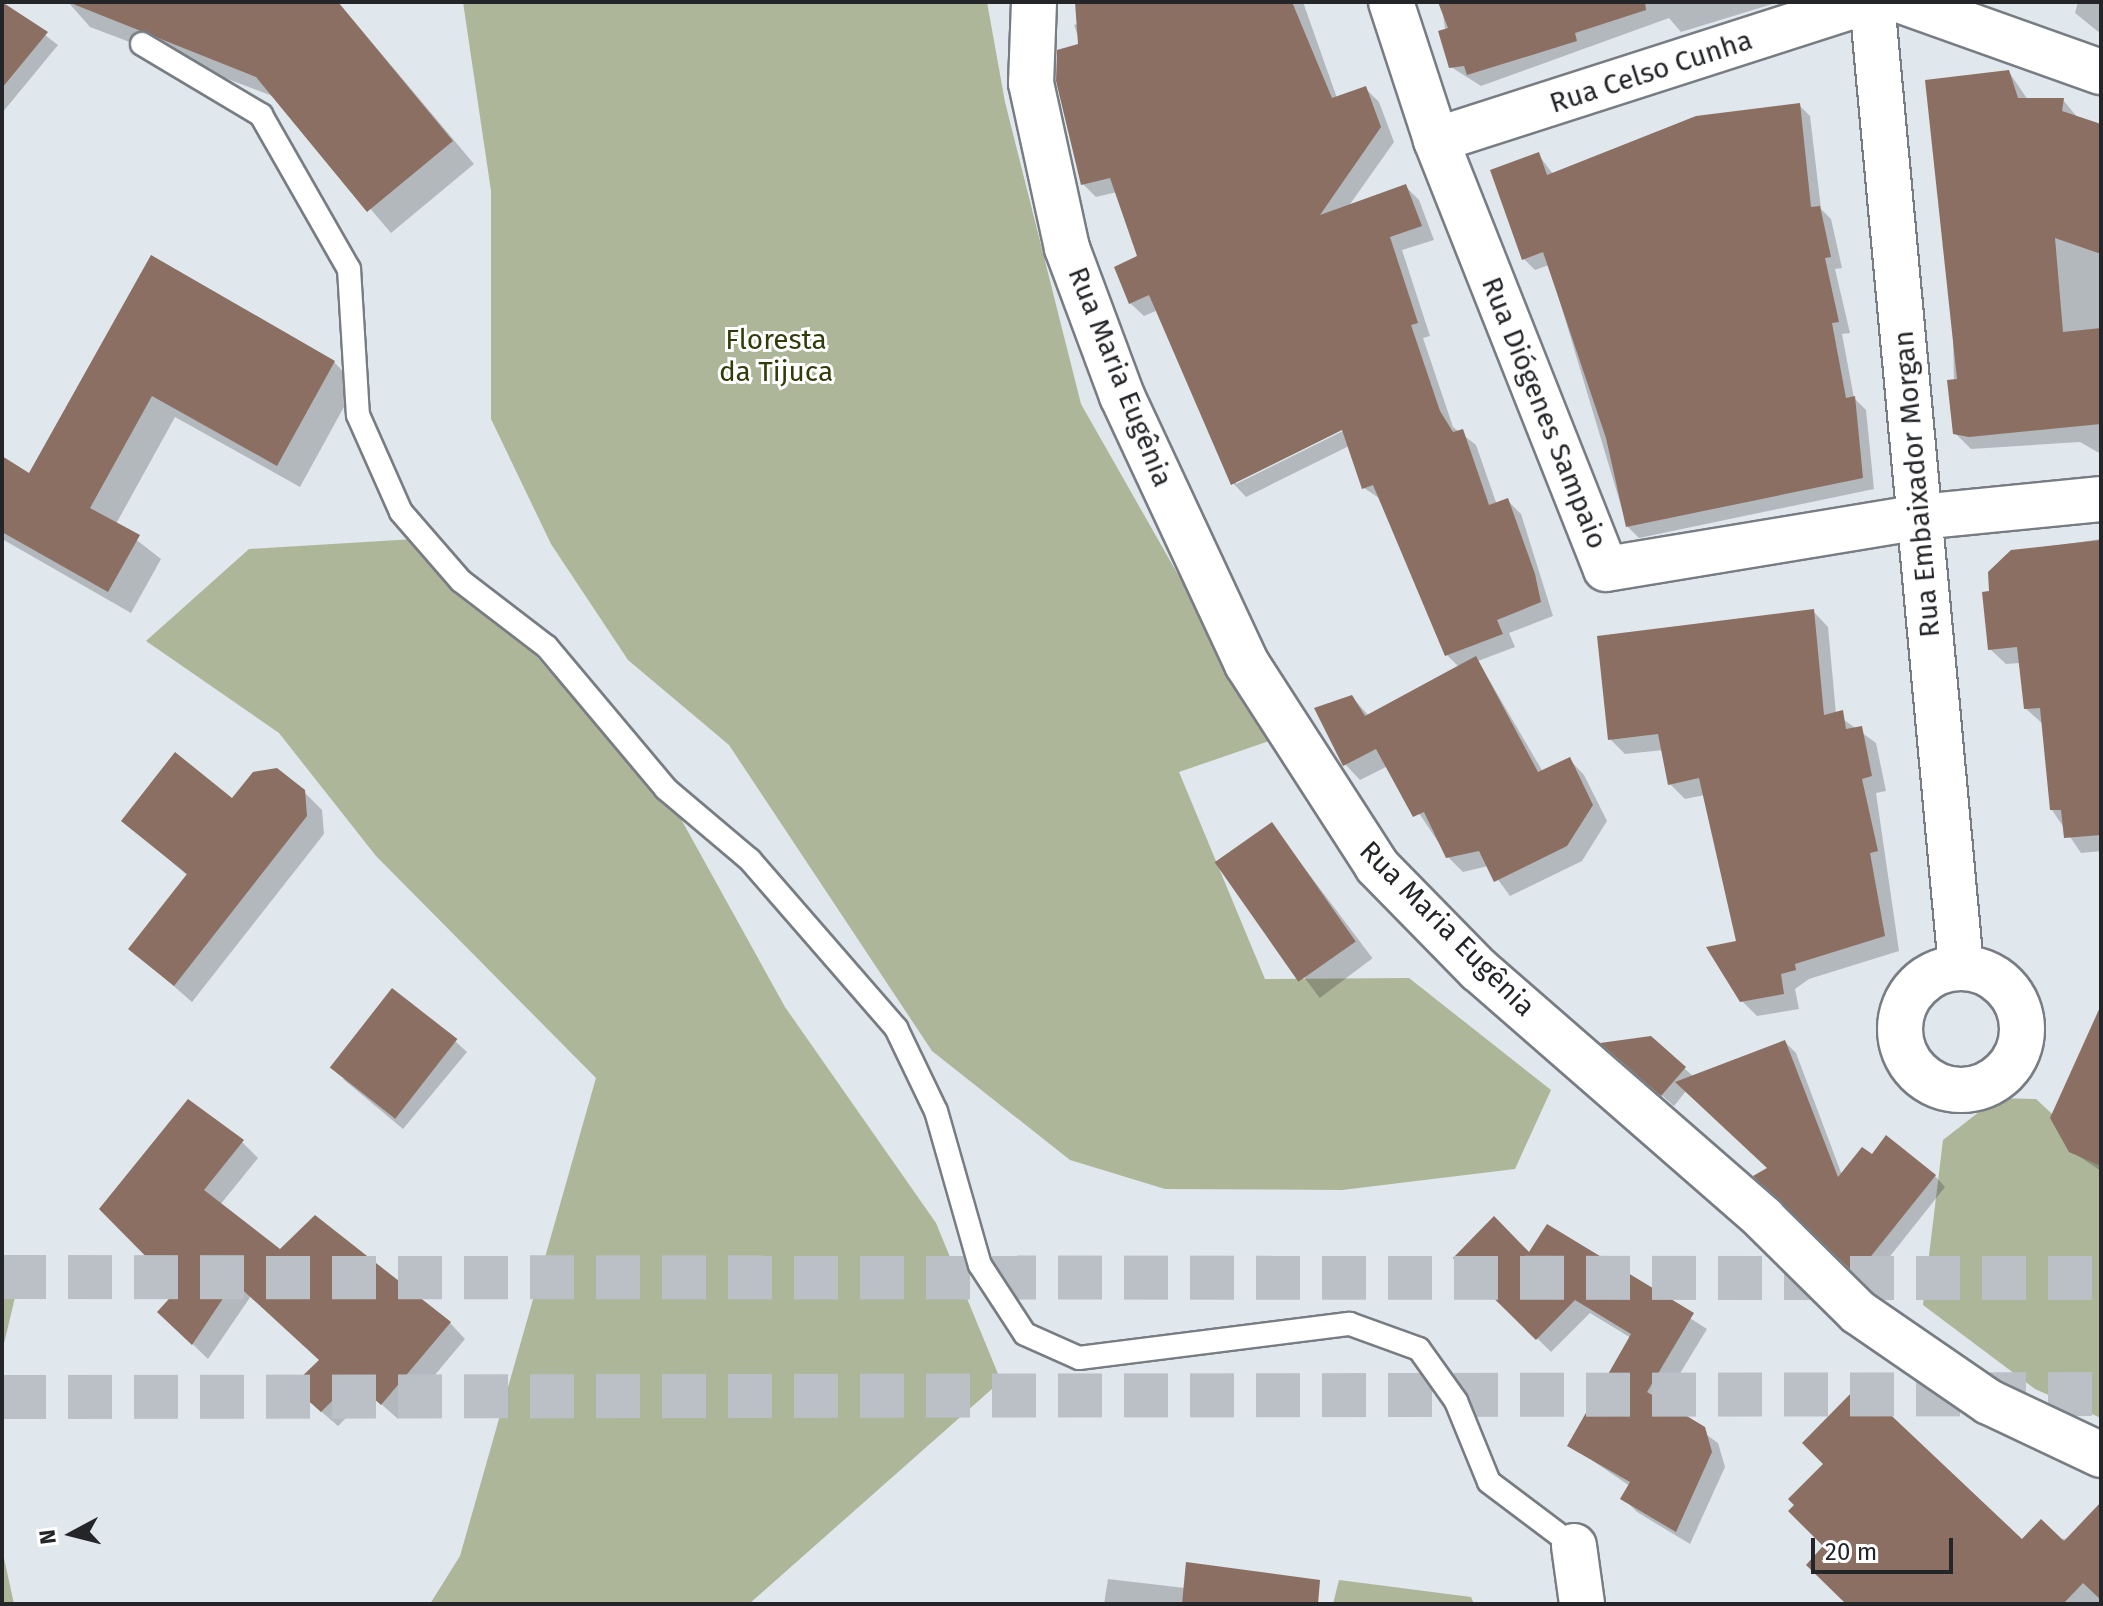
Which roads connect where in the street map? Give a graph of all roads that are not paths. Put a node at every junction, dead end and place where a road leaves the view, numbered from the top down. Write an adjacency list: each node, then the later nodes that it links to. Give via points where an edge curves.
1 (1034, 2): 11 (street, Rua Maria Eugênia, via 1031,83 1067,248 1122,396 1247,664 1377,866 1479,970 1764,1219 1858,1312 1989,1402)
2 (1391, 2): 7 (street, Rua Diógenes Sampaio)
3 (1869, 2): 7 (street, Rua Celso Cunha); 9 (street, Rua Embaixador Morgan)
4 (1904, 2): 6 (street)
5 (142, 44): 12 (lane, via 261,115 349,269 358,415 401,512 461,581 547,647 666,789 750,860 896,1028 936,1111 980,1265 1025,1334 1079,1358 1350,1324 1419,1349 1456,1401 1489,1482)
6 (2101, 72)
7 (1436, 140): 9 (street, Rua Diógenes Sampaio, via 1606,569)
8 (2101, 499): 9 (street)
9 (1920, 517): 10 (street, Rua Embaixador Morgan)
10 (1961, 966)
11 (2101, 1455)
12 (1574, 1546): 13 (street)
13 (1582, 1604)

